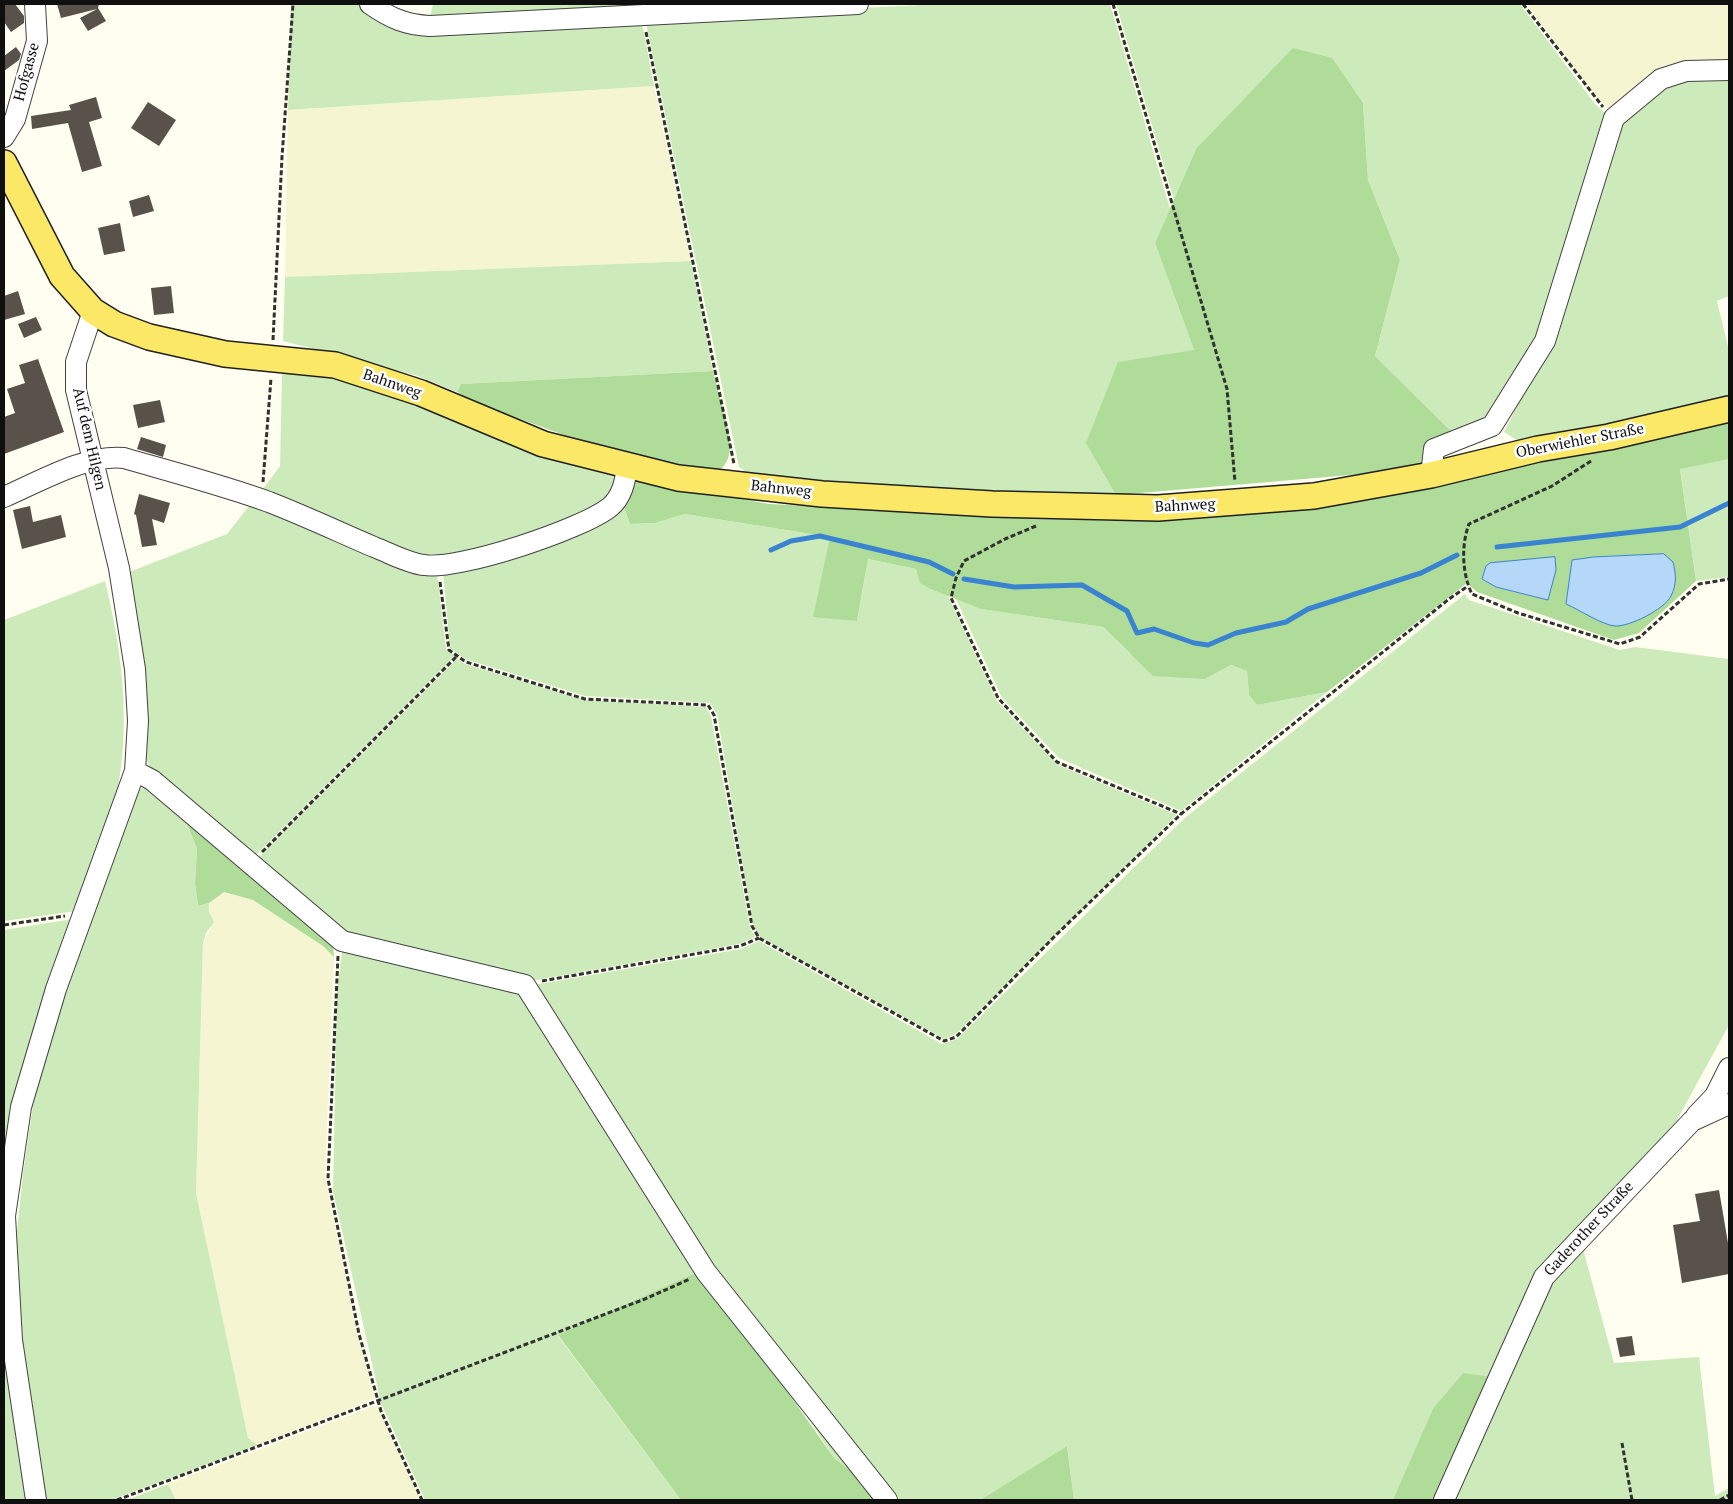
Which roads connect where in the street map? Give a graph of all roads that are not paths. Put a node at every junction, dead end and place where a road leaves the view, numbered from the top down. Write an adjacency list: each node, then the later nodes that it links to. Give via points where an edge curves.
1 (34, 4): 5 (street, Hofgasse, via 37,41 15,119)
2 (370, 4): 3 (street, via 390,18 430,26)
3 (858, 4)
4 (1729, 70): 11 (street, via 1686,71 1661,79 1614,118 1545,341 1492,426 1434,449)
5 (4, 137)
6 (4, 162): 7 (main road, Bahnweg, via 62,276)
7 (93, 311): 9 (street, Auf dem Hilgen, via 76,362 76,390); 10 (main road, Bahnweg, via 114,324 149,337 225,354 343,367 421,393 543,444)
8 (1729, 408): 11 (main road, Oberwiehler Straße)
9 (93, 460): 10 (street, via 124,458 261,500 396,556 440,567 521,545 596,516 611,506 624,487); 12 (street); 13 (street, Auf dem Hilgen, via 119,568 135,669 138,721)
10 (627, 467): 11 (main road, Bahnweg, via 678,478 832,494 1158,508 1314,496)
11 (1431, 475)
12 (4, 497)
13 (135, 771): 17 (street, Auf dem Hilgen, via 56,989 21,1107 5,1216 12,1340); 18 (street, via 152,780 342,941 525,985 706,1272)
14 (1729, 1068): 16 (street, via 1715,1096)
15 (1729, 1104): 16 (street, Gaderother Straße)
16 (1692, 1121): 19 (street, Gaderother Straße, via 1544,1277)
17 (36, 1500)
18 (887, 1500)
19 (1444, 1500)

